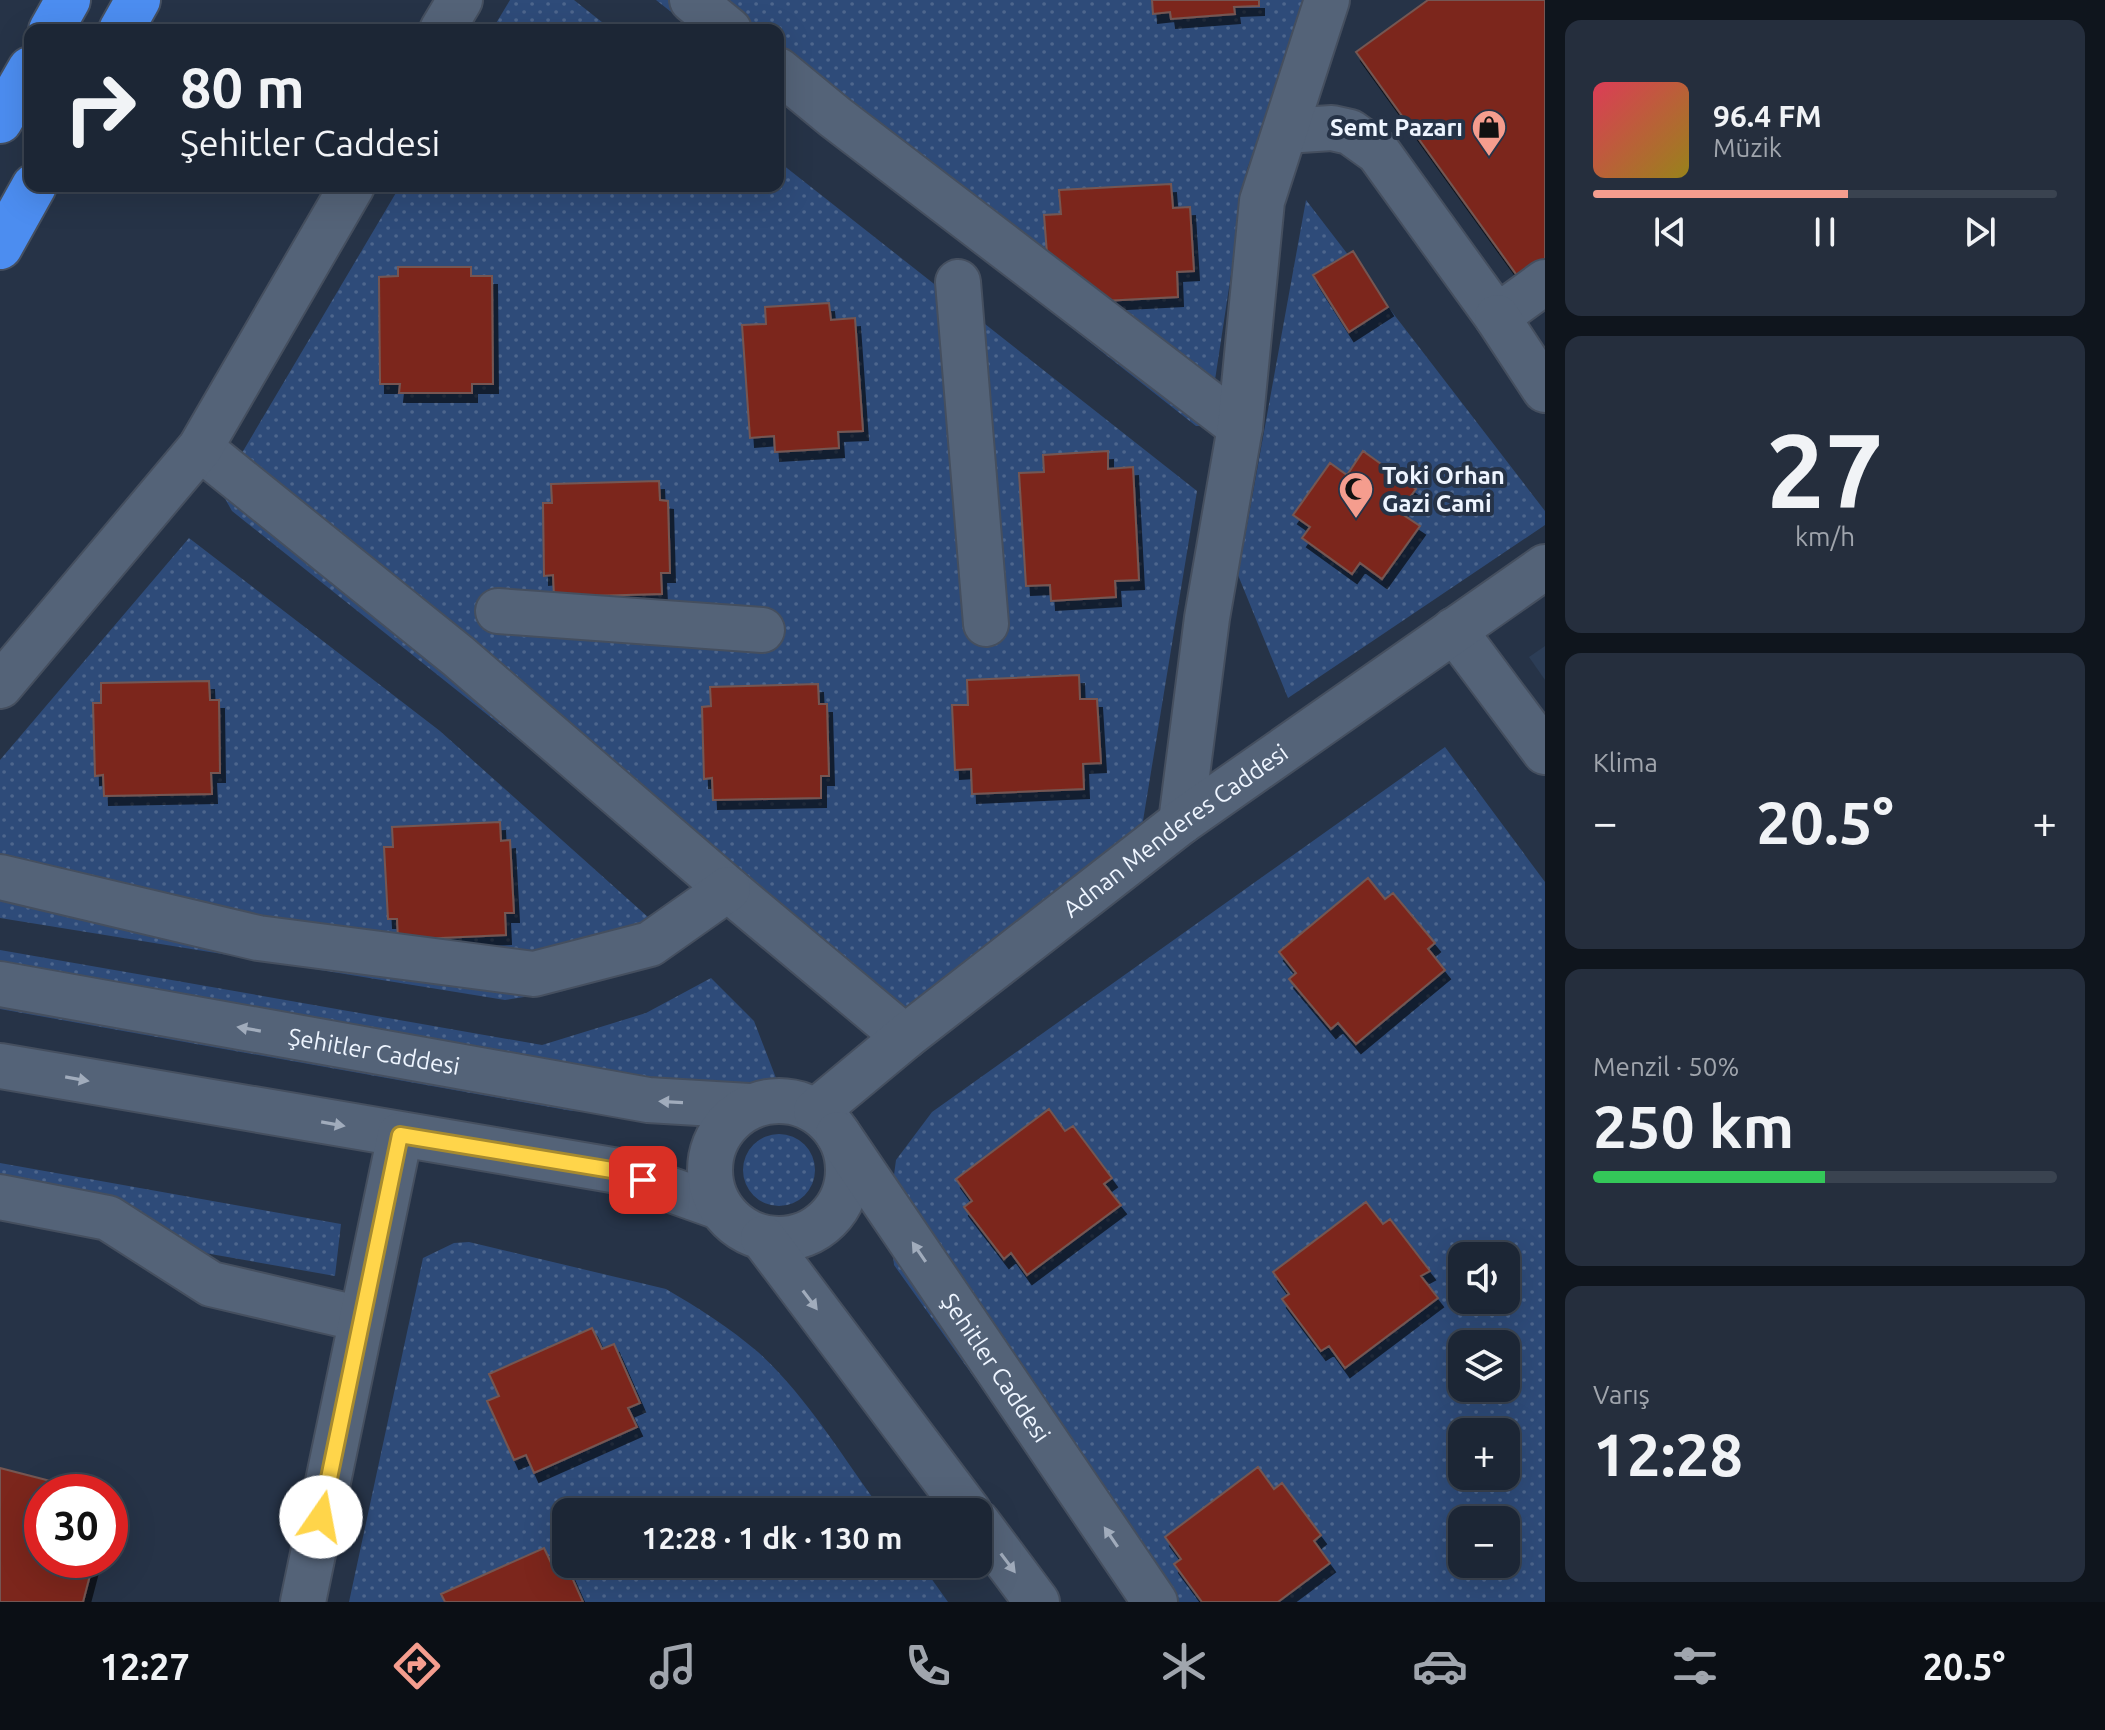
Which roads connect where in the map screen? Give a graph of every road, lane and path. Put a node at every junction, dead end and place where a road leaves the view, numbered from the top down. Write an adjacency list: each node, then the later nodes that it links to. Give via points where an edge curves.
1 (68, 0): 6 (highway)
2 (138, 0): 7 (highway)
3 (460, 0): 8 (street)
4 (692, 0): 9 (street)
5 (1327, 0): 11 (street)
6 (54, 24)
7 (124, 24)
8 (446, 24)
9 (722, 24)
10 (784, 75): 19 (street)
11 (1285, 131): 17 (street, via 1350,132 1378,152); 19 (street, via 1262,201)
12 (31, 192): 14 (highway)
13 (349, 192): 20 (street)
14 (0, 247)
15 (958, 282): 23 (street)
16 (1545, 282): 17 (street)
17 (1497, 317): 18 (street)
18 (1545, 390)
19 (1240, 427): 28 (street, via 1207,618)
20 (200, 448): 26 (street); 30 (street, via 458,656)
21 (1545, 567): 25 (street, Adnan Menderes Caddesi)
22 (498, 611): 24 (street)
23 (986, 624)
24 (762, 630)
25 (1454, 630): 27 (street); 28 (street, Adnan Menderes Caddesi)
26 (0, 686)
27 (1545, 752)
28 (1181, 822): 32 (street, Adnan Menderes Caddesi)
29 (0, 877): 30 (street, via 258,938 534,974 650,944)
30 (728, 889): 32 (street)
31 (0, 984): 34 (street, Şehitler Caddesi, one-way to 31, via 648,1100)
32 (905, 1037): 35 (street, Adnan Menderes Caddesi)
33 (0, 1066): 36 (street, one-way to 36)
34 (749, 1106): 35 (street, via 795,1102); 38 (street, via 730,1119 712,1150 710,1185)
35 (827, 1122): 39 (street, via 847,1156 848,1179 841,1201 809,1234); 45 (street, Şehitler Caddesi, one-way to 35)
36 (400, 1135): 38 (street, via 618,1171); 40 (street)
37 (0, 1197): 40 (street, via 108,1218 211,1284)
38 (719, 1207): 39 (street, via 746,1232)
39 (763, 1238): 41 (street, one-way to 41)
40 (361, 1319): 43 (street)
41 (958, 1498)
42 (992, 1542): 44 (street, one-way to 44)
43 (303, 1602)
44 (1037, 1602)
45 (1155, 1602)

